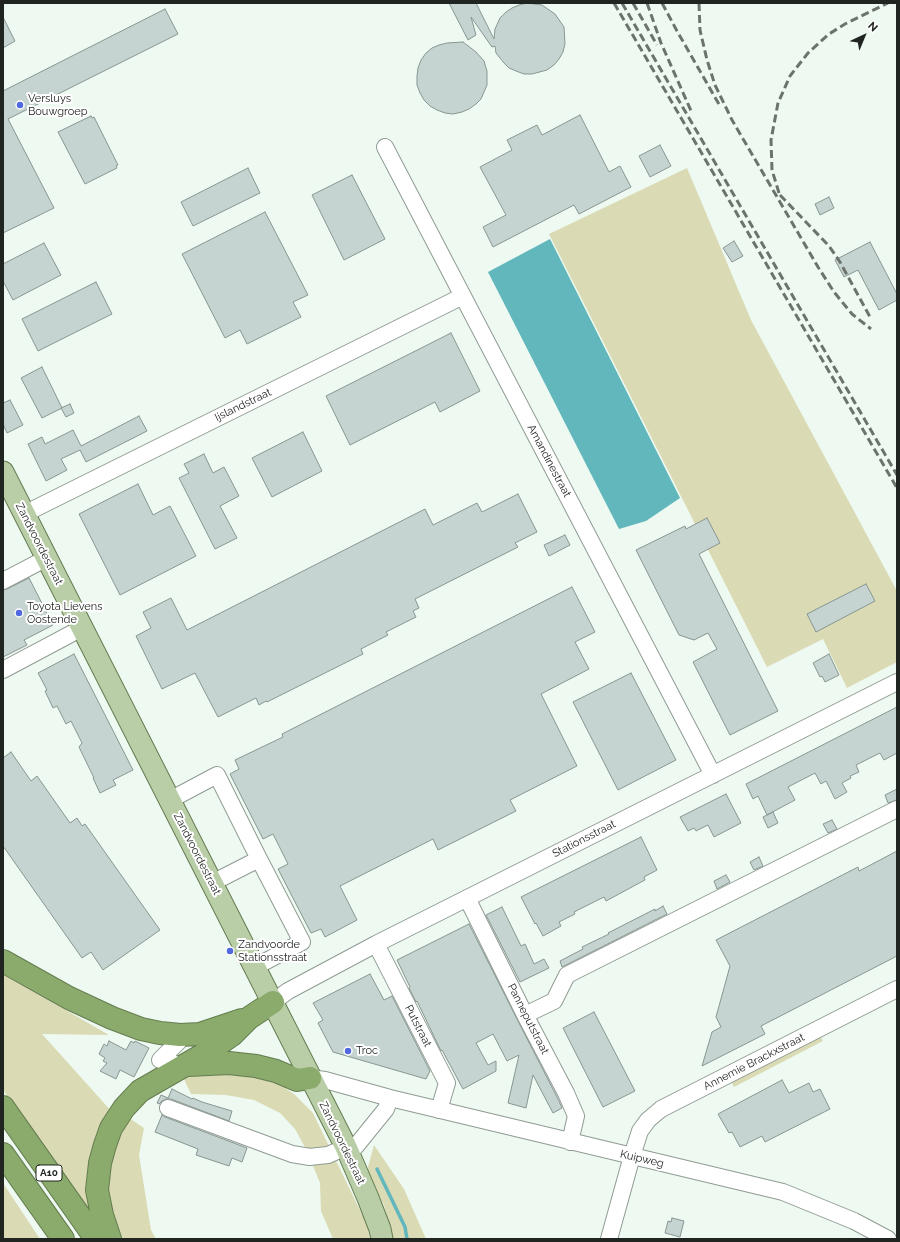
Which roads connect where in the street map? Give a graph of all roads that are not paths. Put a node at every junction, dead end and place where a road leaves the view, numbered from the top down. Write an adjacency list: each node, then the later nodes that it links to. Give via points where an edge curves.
1 (386, 147): 2 (street, Amandinestraat)
2 (463, 296): 4 (street, Ijslandstraat); 10 (street, Amandinestraat)
3 (3, 472): 4 (main road, Zandvoordestraat)
4 (24, 514): 5 (main road, Zandvoordestraat)
5 (46, 558): 6 (street); 7 (main road, Zandvoordestraat)
6 (3, 581)
7 (82, 628): 8 (street); 11 (main road, Zandvoordestraat)
8 (3, 670)
9 (897, 682): 10 (street, Stationsstraat)
10 (713, 775): 15 (street, Stationsstraat)
11 (170, 800): 13 (street, via 217,775); 14 (main road, Zandvoordestraat)
12 (897, 810): 21 (street, via 567,974 554,1001)
13 (259, 859): 14 (street); 18 (street, via 302,942)
14 (212, 883): 18 (main road, Zandvoordestraat)
15 (467, 898): 16 (street, Stationsstraat); 21 (street, Panneputstraat)
16 (376, 944): 20 (street, Stationsstraat, via 288,990); 29 (street, Putstraat, via 447,1083)
17 (3, 961): 23 (highway, via 69,998 112,1018 141,1029)
18 (255, 967): 20 (main road, Zandvoordestraat)
19 (897, 989): 33 (street, Annemie Brackxstraat, via 661,1109 640,1131)
20 (273, 1002): 22 (highway); 25 (main road, Zandvoordestraat)
21 (525, 1015): 30 (street, Panneputstraat, via 576,1116)
22 (249, 1018): 23 (highway, via 200,1034); 24 (highway, via 232,1035)
23 (180, 1035): 24 (street, via 179,1041 160,1060)
24 (183, 1066): 25 (highway, via 229,1063 256,1066 297,1080); 36 (highway, via 140,1092 124,1108 111,1128 100,1163 97,1190)
25 (310, 1078): 26 (street, Kuipweg); 31 (main road, Zandvoordestraat)
26 (390, 1098): 29 (street, Kuipweg); 31 (street, via 386,1109 356,1146)
27 (3, 1107): 35 (highway, A10)
28 (168, 1108): 31 (street, via 292,1154 310,1157)
29 (439, 1110): 30 (street, Kuipweg)
30 (570, 1142): 33 (street, Kuipweg)
31 (347, 1150): 37 (main road, Zandvoordestraat)
32 (3, 1154): 34 (highway, A10)
33 (632, 1156): 38 (street, Annemie Brackxstraat); 39 (street, Kuipweg, via 783,1192 854,1221)
34 (63, 1239)
35 (96, 1239)
36 (110, 1239)
37 (382, 1239)
38 (609, 1239)
39 (888, 1239)

